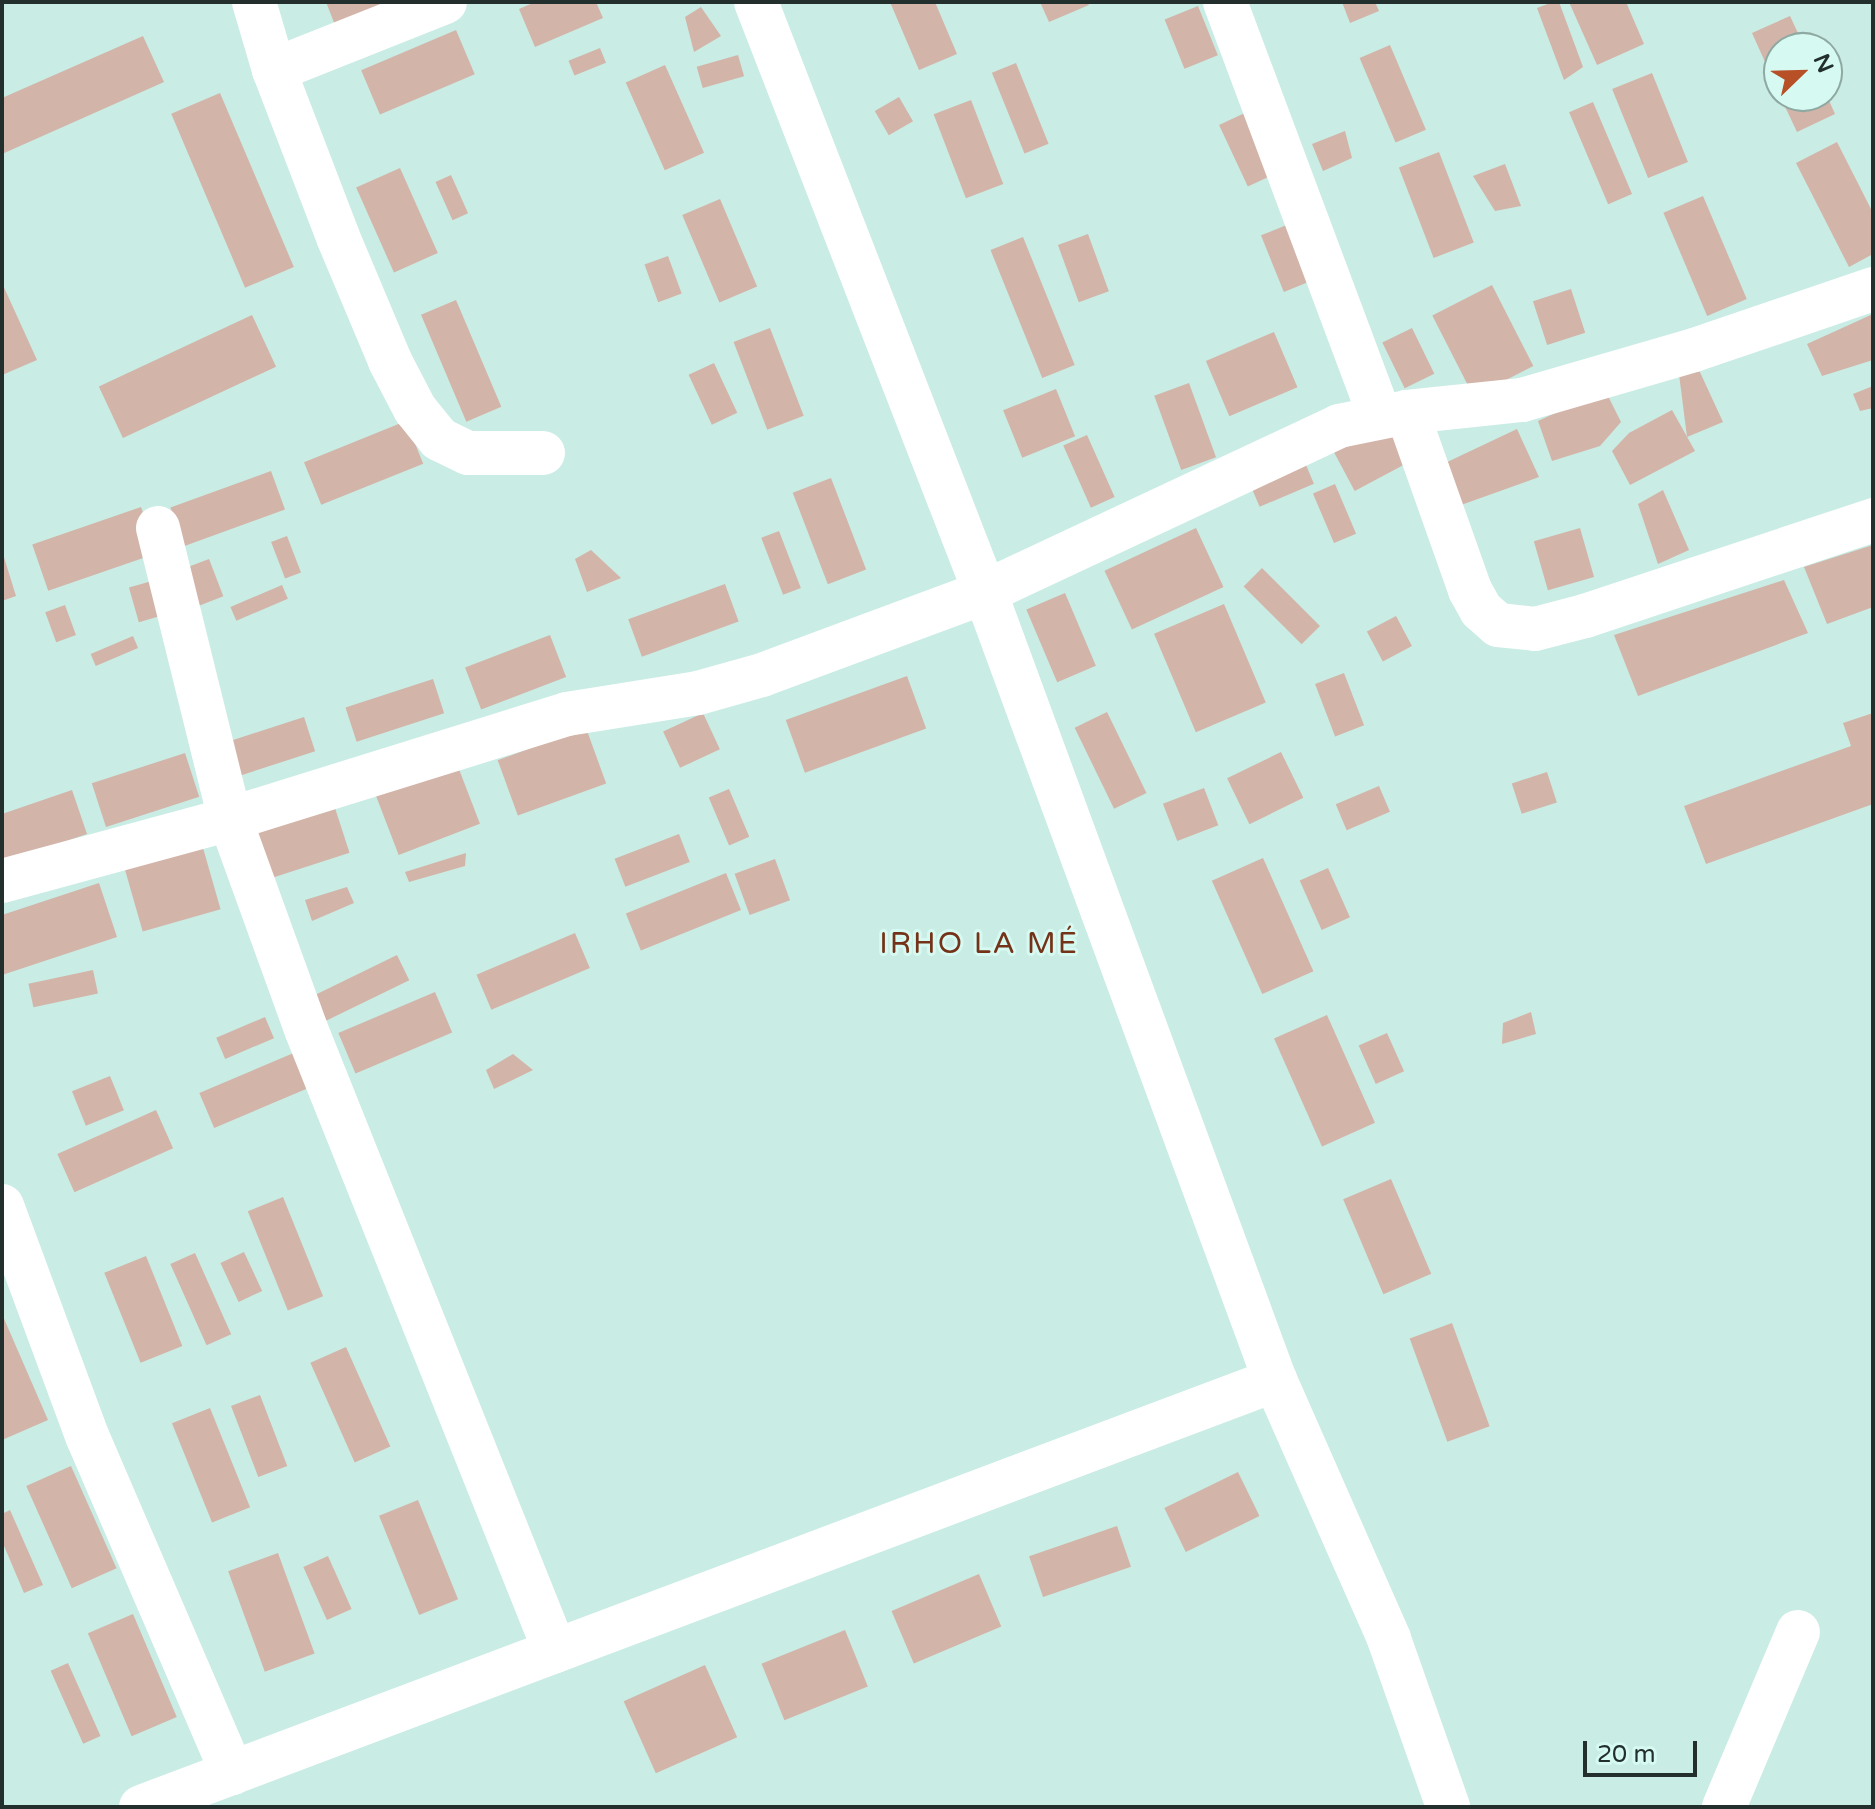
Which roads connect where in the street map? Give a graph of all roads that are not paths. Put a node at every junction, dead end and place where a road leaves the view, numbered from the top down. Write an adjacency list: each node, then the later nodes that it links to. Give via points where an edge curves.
1 (254, 2): 5 (street)
2 (445, 2): 5 (street)
3 (1225, 2): 7 (street)
4 (764, 4): 11 (street)
5 (274, 70): 8 (street, via 338,237 415,409 439,439 468,453)
6 (1873, 289): 7 (street, via 1694,350 1522,400)
7 (1393, 414): 9 (street, via 1470,590 1498,625 1535,629 1585,616); 11 (street, via 1319,434)
8 (543, 453)
9 (1873, 520)
10 (158, 528): 12 (street)
11 (985, 592): 12 (street, via 762,675 698,693 567,714); 15 (street)
12 (230, 819): 13 (street); 17 (street, via 306,1029)
13 (2, 881)
14 (2, 1206): 18 (street, via 88,1438)
15 (1275, 1380): 17 (street); 20 (street, via 1389,1639)
16 (1798, 1632): 21 (street)
17 (555, 1651): 18 (street)
18 (232, 1773): 19 (street)
19 (141, 1807)
20 (1448, 1807)
21 (1724, 1807)

